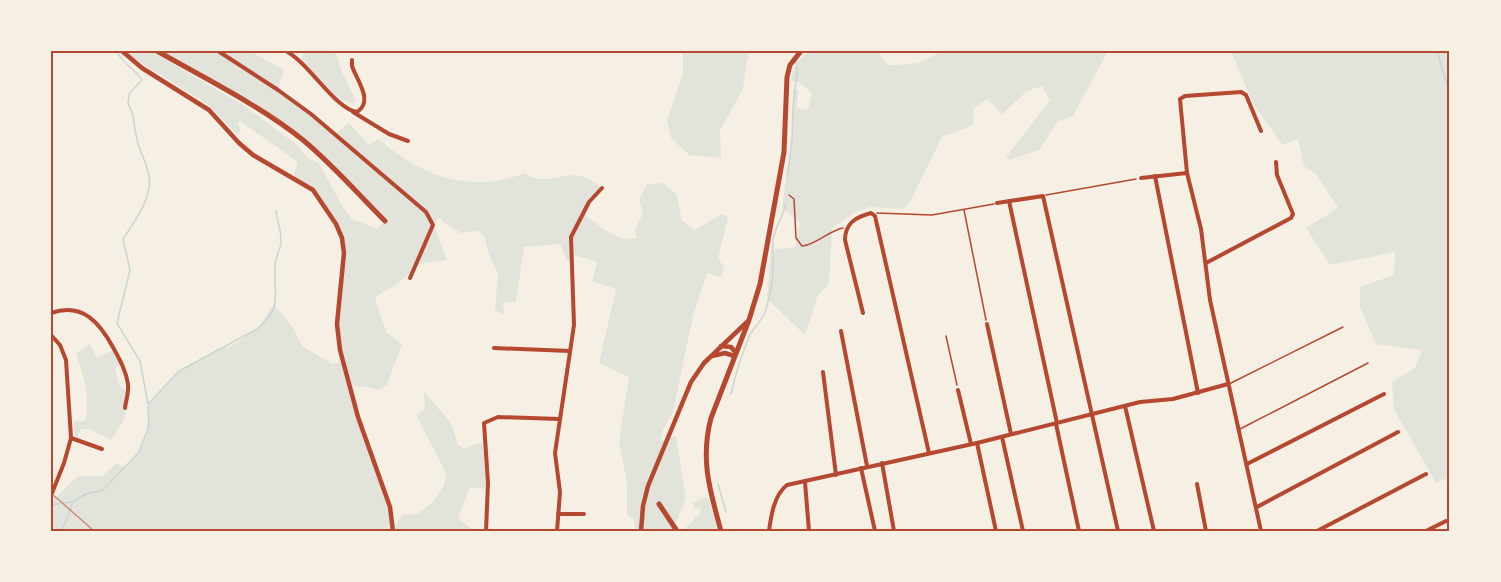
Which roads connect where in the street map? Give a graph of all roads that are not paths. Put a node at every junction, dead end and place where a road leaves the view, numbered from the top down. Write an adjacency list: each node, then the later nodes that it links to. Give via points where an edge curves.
1 (122, 51): 66 (street, via 209,110 253,155 308,186 336,224 344,252 338,338 358,417 390,507)
2 (157, 51): 17 (main road, via 246,101 302,139)
3 (218, 51): 19 (street, via 311,114 426,212 433,225)
4 (286, 51): 7 (street, via 301,60 335,99)
5 (801, 51): 22 (main road, via 790,65 787,77 783,159 760,284)
6 (352, 60): 7 (street, via 365,99 360,110)
7 (352, 112): 9 (street, via 389,135)
8 (1261, 131): 11 (street, via 1242,92 1182,97 1179,102)
9 (408, 141)
10 (1275, 162): 18 (street, via 1293,216)
11 (1187, 173): 12 (street); 18 (street)
12 (1155, 176): 13 (street); 36 (street)
13 (1141, 178)
14 (602, 189): 29 (street, via 589,202 571,234 574,325)
15 (1009, 201): 16 (street); 40 (street, via 1042,195); 42 (street)
16 (997, 203)
17 (385, 222)
18 (1205, 264): 34 (street)
19 (410, 278)
20 (51, 313): 39 (street, via 75,310 101,326 126,376 128,393)
21 (863, 313): 51 (street, via 845,240 846,228 873,214)
22 (749, 320): 27 (street); 30 (main road)
23 (987, 324): 45 (street)
24 (1342, 327): 34 (lane)
25 (841, 331): 54 (street)
26 (51, 335): 47 (street, via 66,360)
27 (721, 346): 30 (street, via 729,346); 31 (street)
28 (494, 348): 29 (street)
29 (570, 351): 41 (street)
30 (735, 354): 31 (street); 71 (main road, via 705,446 707,478)
31 (710, 357): 69 (street, via 691,382 654,469 644,501)
32 (1368, 363): 43 (lane)
33 (823, 372): 57 (street)
34 (1228, 384): 36 (street); 43 (street)
35 (958, 390): 49 (street)
36 (1198, 393): 38 (street)
37 (1384, 394): 53 (street)
38 (1125, 406): 40 (street); 80 (street)
39 (124, 408)
40 (1092, 416): 42 (street); 79 (street)
41 (559, 418): 63 (street, via 555,453 560,492); 67 (street, via 498,417 484,423)
42 (1057, 424): 45 (street); 78 (street)
43 (1239, 429): 53 (street)
44 (1398, 432): 62 (street)
45 (1011, 435): 46 (street)
46 (1002, 437): 48 (street); 77 (street)
47 (71, 438): 50 (street); 60 (street)
48 (977, 443): 49 (street); 76 (street)
49 (971, 444): 51 (street)
50 (102, 449)
51 (930, 453): 52 (street)
52 (882, 463): 54 (street); 75 (street)
53 (1247, 464): 62 (street)
54 (867, 466): 55 (street)
55 (861, 468): 57 (street); 74 (street)
56 (1426, 474): 83 (street)
57 (836, 475): 58 (street)
58 (805, 482): 72 (street, via 783,488 772,512); 73 (street)
59 (1197, 484): 81 (street)
60 (52, 493)
61 (659, 504): 70 (main road)
62 (1257, 507): 82 (street)
63 (558, 514): 64 (street); 68 (street)
64 (584, 514)
65 (1450, 522): 84 (street)
66 (393, 531)
67 (486, 531)
68 (558, 531)
69 (641, 531)
70 (677, 531)
71 (721, 531)
72 (769, 531)
73 (809, 531)
74 (874, 531)
75 (894, 531)
76 (996, 531)
77 (1023, 531)
78 (1079, 531)
79 (1118, 531)
80 (1154, 531)
81 (1206, 531)
82 (1261, 531)
83 (1317, 531)
84 (1426, 531)

